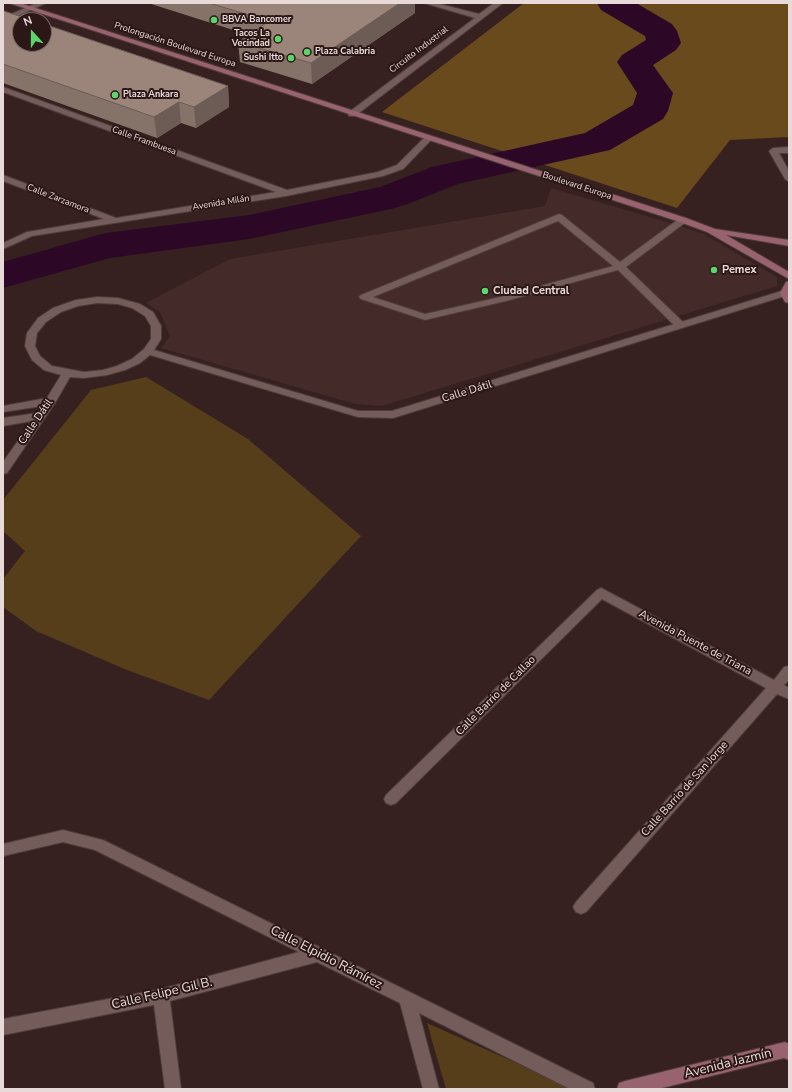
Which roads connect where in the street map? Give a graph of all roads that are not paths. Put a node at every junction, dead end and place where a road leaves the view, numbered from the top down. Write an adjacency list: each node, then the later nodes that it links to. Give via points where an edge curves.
1 (13, 3): 5 (main road, Prolongación Boulevard Europa)
2 (42, 3): 5 (street)
3 (428, 3): 6 (street)
4 (499, 3): 6 (street, Circuito Industrial)
5 (30, 8): 7 (street); 9 (main road, Prolongación Boulevard Europa)
6 (480, 17): 9 (street, Circuito Industrial)
7 (3, 21)
8 (3, 89): 15 (street, Calle Frambuesa)
9 (352, 114): 10 (main road, Prolongación Boulevard Europa)
10 (429, 138): 11 (main road, Prolongación Boulevard Europa); 15 (street, Avenida Milán, via 400,167 387,172)
11 (444, 143): 17 (main road, Boulevard Europa)
12 (789, 150): 14 (street, via 773,151)
13 (3, 178): 16 (street, Calle Zarzamora)
14 (789, 179)
15 (286, 193): 16 (street, Avenida Milán)
16 (114, 220): 20 (street, Avenida Milán, via 30,234)
17 (683, 220): 18 (main road, Boulevard Europa); 21 (street)
18 (710, 230): 19 (main road, Boulevard Europa); 22 (main road, Boulevard Europa)
19 (789, 243)
20 (3, 246)
21 (620, 267): 21 (street, via 559,218 364,297 424,317); 24 (street)
22 (789, 276)
23 (788, 292): 24 (street, Calle Dátil)
24 (680, 325): 25 (street, Calle Dátil, via 393,415 358,414)
25 (148, 351): 26 (street, via 121,368 103,373); 26 (street, via 156,338 156,326 149,314 136,306 118,301 76,303 57,310 42,320 32,333 30,346 36,358 48,368)
26 (67, 373): 27 (street, Calle Dátil)
27 (51, 401): 28 (street); 29 (street, Calle Dátil)
28 (3, 409)
29 (40, 416): 30 (street); 31 (street, Calle Dátil)
30 (3, 422)
31 (3, 470)
32 (601, 593): 34 (street, Avenida Puente de Triana); 36 (street, Calle Barrio de Callao)
33 (789, 671): 34 (street, Calle Barrio de San Jorge)
34 (776, 687): 35 (street, Avenida Puente de Triana); 38 (street, Calle Barrio de San Jorge)
35 (789, 694)
36 (391, 799)
37 (3, 850): 39 (street, Calle Elpidio Rámírez, via 63,836 98,844)
38 (581, 906)
39 (320, 954): 40 (street, Calle Felipe Gil B.); 41 (street, Calle Elpidio Rámírez)
40 (161, 996): 42 (street, Calle Felipe Gil B.); 44 (street)
41 (407, 999): 45 (street); 46 (street, Calle Elpidio Rámírez)
42 (3, 1028)
43 (787, 1051): 47 (main road, Avenida Jazmín)
44 (173, 1089)
45 (431, 1089)
46 (587, 1089)
47 (625, 1089)

